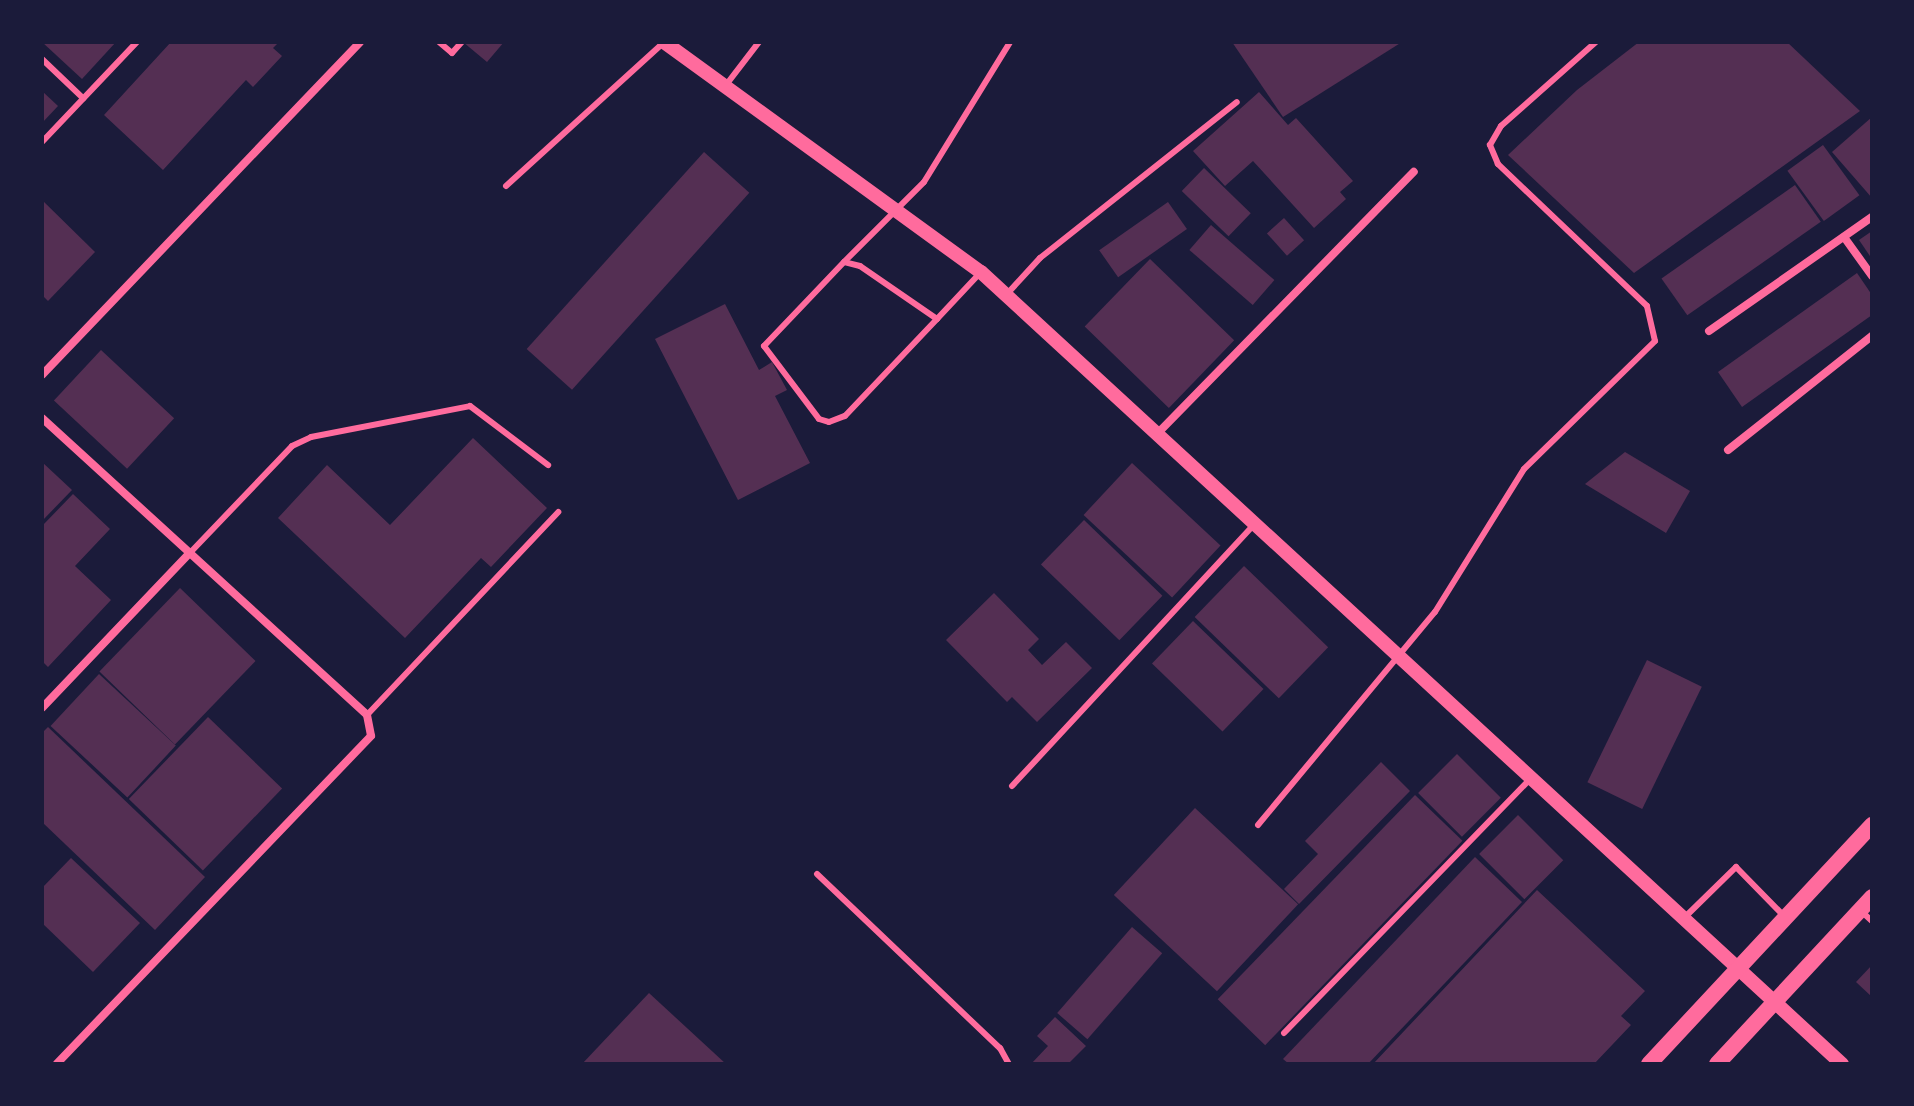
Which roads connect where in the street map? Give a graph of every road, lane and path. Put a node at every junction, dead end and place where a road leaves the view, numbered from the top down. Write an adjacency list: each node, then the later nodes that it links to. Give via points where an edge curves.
1 (137, 42): 11 (lane)
2 (360, 42): 26 (street)
3 (439, 42): 4 (lane, via 452,53)
4 (462, 42)
5 (664, 42): 10 (street); 15 (lane)
6 (759, 42): 10 (lane)
7 (1010, 42): 16 (lane, via 924,182)
8 (1596, 42): 34 (lane, via 1501,126 1490,145 1498,164 1647,306 1655,341 1524,469)
9 (42, 59): 11 (lane)
10 (726, 85): 16 (street)
11 (83, 98): 13 (lane)
12 (1237, 102): 22 (lane, via 1040,258)
13 (42, 142)
14 (1414, 172): 28 (street)
15 (506, 186)
16 (899, 209): 19 (lane); 20 (street)
17 (1872, 217): 18 (street)
18 (1844, 237): 21 (street); 24 (street)
19 (844, 262): 23 (lane, via 860,266); 23 (lane, via 764,346 819,419 829,422 845,416)
20 (981, 272): 22 (street); 23 (lane)
21 (1872, 276)
22 (1006, 296): 28 (street)
23 (937, 319)
24 (1709, 331)
25 (1872, 336): 29 (street)
26 (42, 375)
27 (42, 418): 33 (street)
28 (1157, 434): 32 (street)
29 (1728, 450)
30 (548, 465): 33 (lane, via 470,406 311,437 292,446)
31 (558, 512): 36 (lane)
32 (1255, 524): 34 (street); 38 (lane)
33 (187, 556): 35 (street); 36 (street)
34 (1400, 658): 37 (street); 39 (lane)
35 (42, 708)
36 (367, 715): 48 (street, via 371,736)
37 (1531, 778): 43 (street); 47 (lane)
38 (1012, 786)
39 (1258, 825)
40 (1872, 825): 44 (main road)
41 (817, 874): 49 (lane, via 1000,1048)
42 (1868, 910): 46 (main road)
43 (1684, 918): 44 (lane, via 1736,867); 45 (street)
44 (1786, 918): 45 (main road)
45 (1739, 969): 46 (street); 50 (main road)
46 (1775, 1002): 51 (main road); 52 (street)
47 (1284, 1033)
48 (57, 1064)
49 (1009, 1064)
50 (1649, 1064)
51 (1717, 1064)
52 (1842, 1064)

